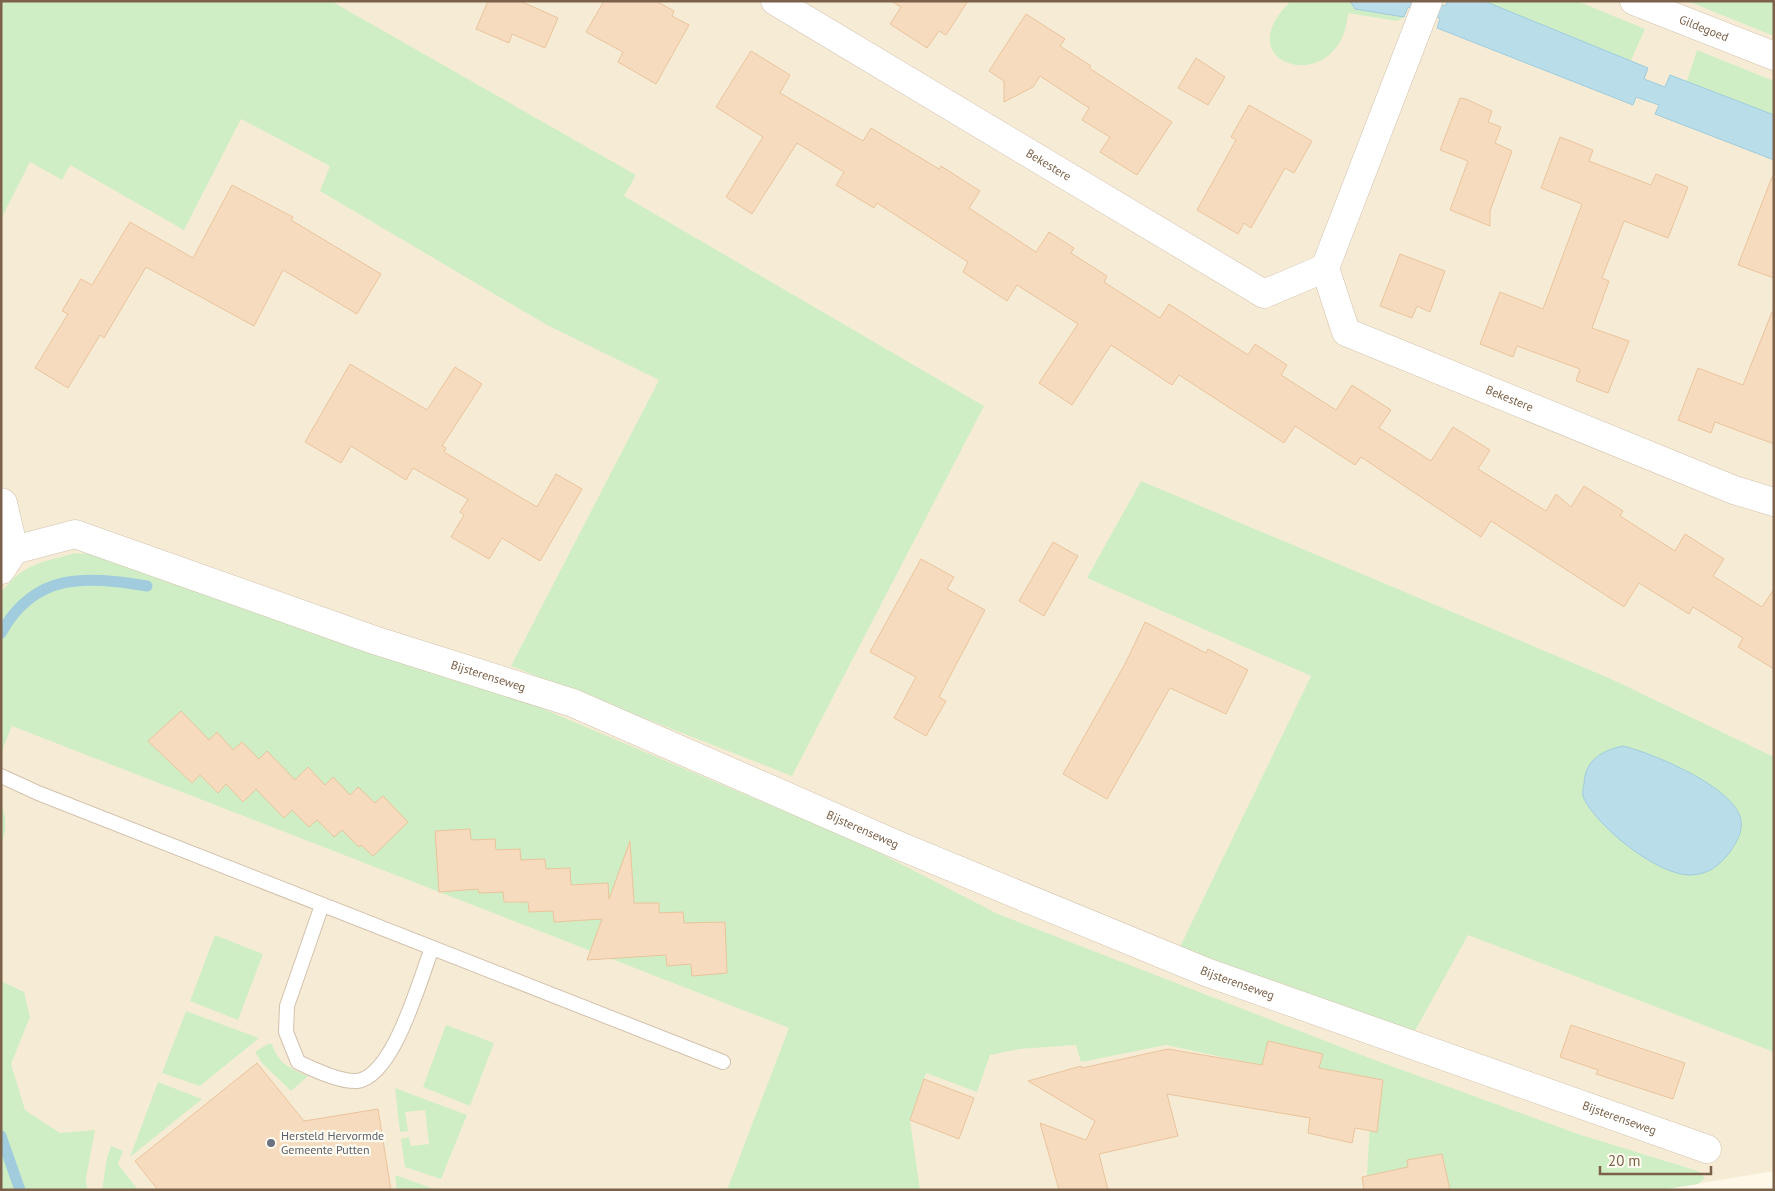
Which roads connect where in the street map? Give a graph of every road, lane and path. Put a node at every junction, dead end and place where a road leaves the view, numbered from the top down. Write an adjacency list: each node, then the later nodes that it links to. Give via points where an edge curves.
1 (775, 1): 5 (street, Bekestere, via 1264,294)
2 (1428, 1): 5 (street)
3 (1634, 1): 4 (street, Gildegoed)
4 (1774, 56)
5 (1325, 268): 6 (street, Bekestere, via 1346,332)
6 (1734, 490): 8 (street, Bekestere); 9 (street, Bekestere)
7 (1, 502): 10 (street, Bijsterenseweg, via 4,503)
8 (1774, 502)
9 (1774, 518)
10 (8, 560): 15 (street, Bijsterenseweg, via 75,534 374,640 573,702 900,846 1206,972)
11 (1, 776): 12 (lane)
12 (322, 904): 13 (lane); 13 (lane, via 287,1006 286,1032 298,1062 323,1074 357,1081 377,1071 394,1048)
13 (432, 948): 14 (lane)
14 (724, 1062)
15 (1707, 1149)

